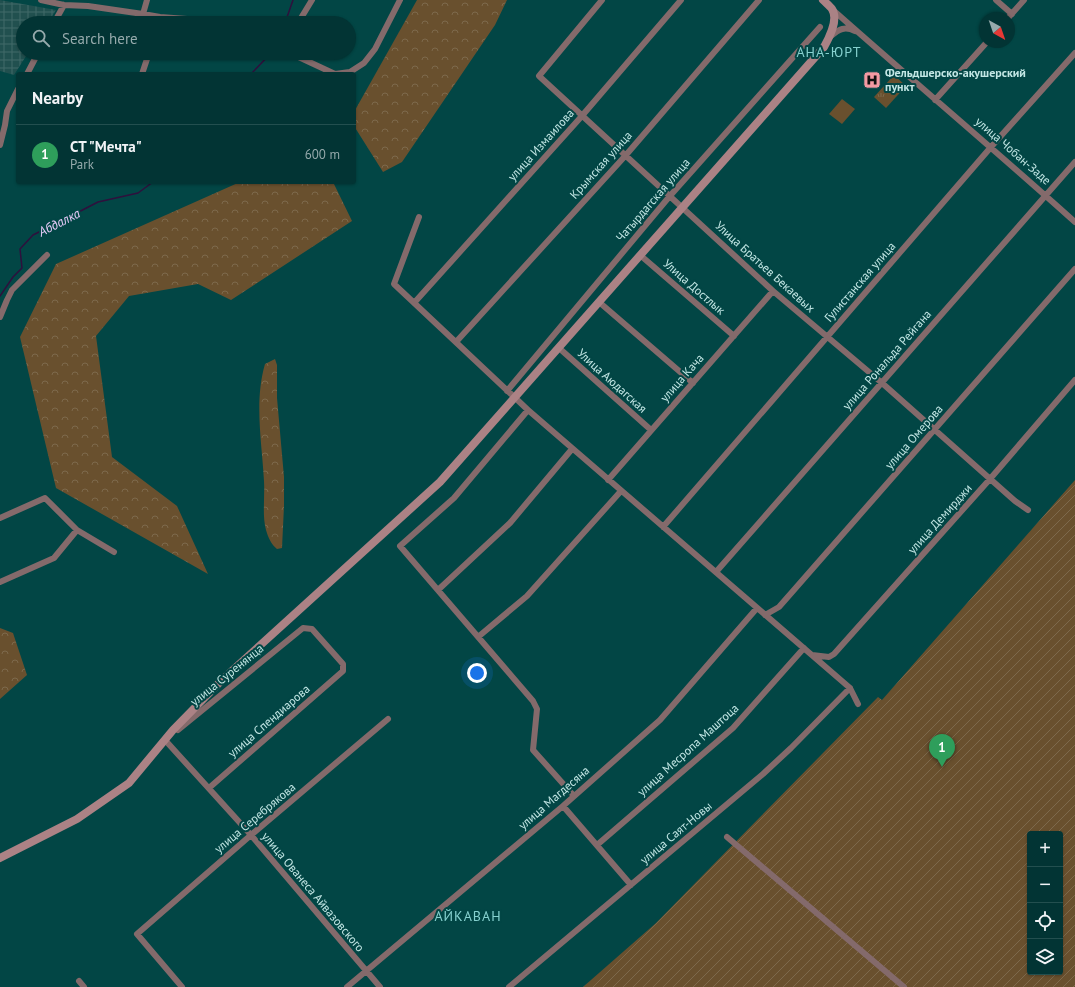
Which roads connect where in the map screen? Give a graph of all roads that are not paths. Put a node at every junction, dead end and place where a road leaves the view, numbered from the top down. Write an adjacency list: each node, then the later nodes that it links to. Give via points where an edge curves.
1 (41, 0): 12 (street)
2 (147, 0): 16 (street)
3 (312, 0): 19 (street)
4 (400, 0): 31 (street, via 376,49 364,63)
5 (602, 0): 36 (street, Улица Братьев Бекаевых, via 538,76)
6 (681, 0): 36 (street, улица Измаилова)
7 (759, 0): 39 (street, Крымская улица)
8 (823, 0): 13 (main road)
9 (996, 0): 14 (street)
10 (1024, 0): 15 (street)
11 (89, 3): 12 (street); 16 (street)
12 (64, 5): 17 (street)
13 (833, 12): 21 (street, улица Чобан-Заде); 22 (main road)
14 (1006, 12)
15 (1014, 12)
16 (143, 14): 18 (street)
17 (58, 16)
18 (148, 16)
19 (302, 16)
20 (820, 28): 42 (street, Чатырдагская улица)
21 (860, 34): 22 (street, via 842,29); 33 (street, улица Чобан-Заде)
22 (831, 36): 43 (main road)
23 (982, 48): 33 (street)
24 (1075, 54): 38 (street, Гулистанская улица)
25 (34, 60): 28 (street)
26 (147, 60): 29 (street)
27 (305, 60): 30 (street)
28 (28, 72)
29 (143, 72)
30 (331, 72)
31 (350, 72)
32 (16, 93): 35 (street)
33 (935, 100): 38 (street, улица Чобан-Заде)
34 (0, 110): 35 (street)
35 (7, 111): 37 (street)
36 (581, 116): 39 (street, Улица Братьев Бекаевых); 51 (street, улица Измаилова)
37 (0, 145)
38 (991, 147): 41 (street, улица Чобан-Заде); 54 (street, Гулистанская улица)
39 (626, 155): 42 (street, Улица Братьев Бекаевых); 55 (street, Крымская улица)
40 (1075, 162): 41 (street, улица Рональда Рейгана)
41 (1046, 196): 45 (street, улица Чобан-Заде); 59 (street, улица Рональда Рейгана)
42 (670, 197): 43 (street, Улица Братьев Бекаевых); 60 (street, Чатырдагская улица)
43 (682, 208): 47 (main road); 49 (street, Улица Братьев Бекаевых)
44 (419, 217): 51 (street, via 394,284)
45 (1075, 222)
46 (47, 255): 52 (street, via 12,290)
47 (640, 255): 50 (main road); 53 (street, Улица Достлык)
48 (1075, 269): 64 (street, улица Омерова)
49 (773, 291): 53 (street, улица Кача); 54 (street, Улица Братьев Бекаевых)
50 (599, 302): 56 (main road); 58 (street)
51 (414, 303): 55 (street)
52 (0, 317)
53 (734, 336): 58 (street, улица Кача)
54 (827, 337): 59 (street, Улица Братьев Бекаевых); 71 (street, Гулистанская улица)
55 (456, 342): 60 (street)
56 (559, 348): 61 (main road); 63 (street, Улица Аюдагская)
57 (1075, 380): 66 (street, улица Демирджи)
58 (693, 383): 63 (street, улица Кача)
59 (882, 383): 64 (street, Улица Братьев Бекаевых); 74 (street, улица Рональда Рейгана)
60 (507, 390): 61 (street)
61 (515, 398): 62 (street); 86 (main road, via 440,482 222,680)
62 (528, 410): 65 (street); 76 (street, via 454,498 400,546)
63 (651, 430): 67 (street, улица Кача)
64 (935, 430): 66 (street, Улица Братьев Бекаевых); 78 (street, улица Омерова, via 779,607)
65 (572, 449): 67 (street); 76 (street, via 510,523)
66 (990, 479): 69 (street, Улица Братьев Бекаевых); 81 (street, улица Демирджи, via 834,654 829,657)
67 (608, 480): 68 (street)
68 (621, 491): 71 (street); 79 (street, via 527,596)
69 (1028, 510)
70 (0, 518): 72 (street, via 45,498)
71 (663, 527): 74 (street)
72 (77, 530): 73 (street); 75 (street, via 54,558)
73 (114, 552)
74 (716, 572): 77 (street)
75 (0, 582)
76 (438, 590): 79 (street)
77 (757, 608): 78 (street); 88 (street, улица Магдесяна, via 660,720)
78 (766, 615): 80 (street)
79 (478, 637): 88 (street, via 533,701 537,709 533,750)
80 (804, 648): 81 (street); 92 (street, улица Месропа Маштоца, via 733,728)
81 (812, 655): 83 (street)
82 (343, 671): 86 (street, улица Суренянца, via 343,664 312,629 303,628); 87 (street, улица Спендиарова)
83 (850, 688): 84 (street); 94 (street, улица Саят-Новы, via 791,748)
84 (858, 704)
85 (388, 719): 90 (street, улица Серебрякова)
86 (165, 740): 87 (street, улица Ованеса Айвазовского); 93 (main road, via 129,783 77,819)
87 (209, 788): 90 (street, улица Ованеса Айвазовского)
88 (574, 796): 89 (street, улица Магдесяна)
89 (563, 806): 92 (street); 95 (street, улица Магдесяна)
90 (251, 835): 95 (street, улица Ованеса Айвазовского); 98 (street, улица Серебрякова, via 137,934)
91 (727, 838): 102 (street)
92 (597, 845): 94 (street)
93 (0, 858)
94 (631, 885): 101 (street, улица Саят-Новы)
95 (366, 970): 99 (street, улица Магдесяна); 100 (street, улица Ованеса Айвазовского)
96 (79, 981): 97 (street)
97 (84, 987)
98 (182, 987)
99 (346, 987)
100 (380, 987)
101 (509, 987)
102 (904, 987)

